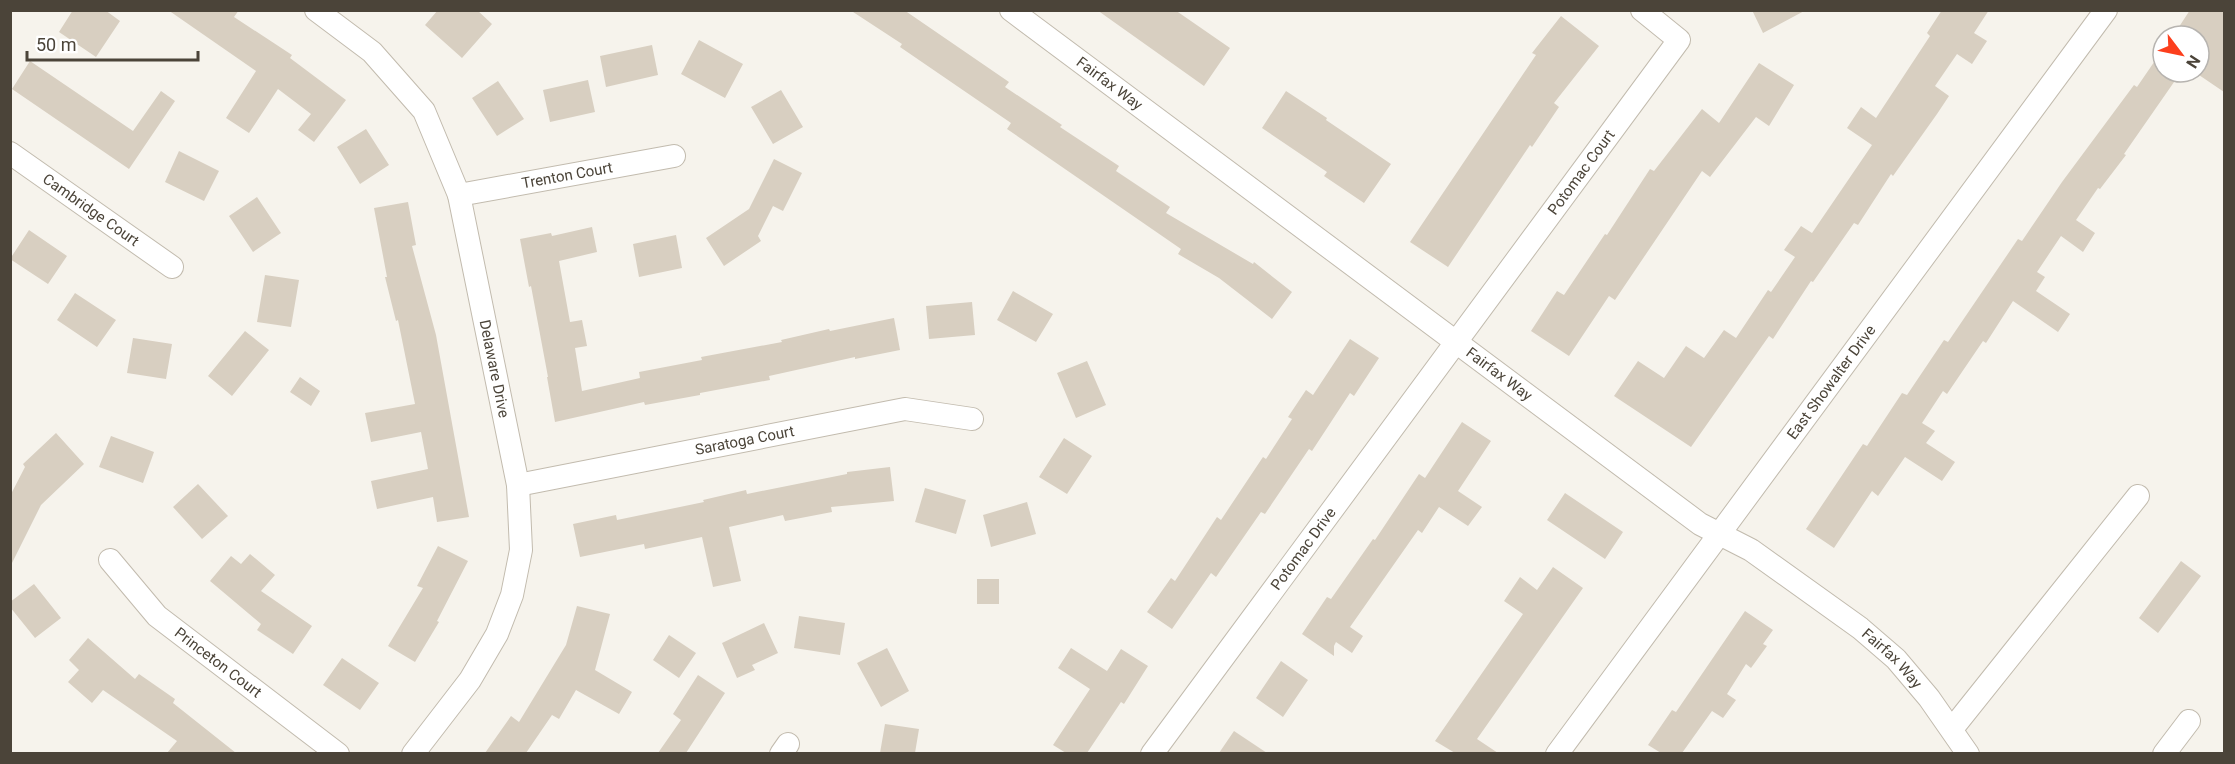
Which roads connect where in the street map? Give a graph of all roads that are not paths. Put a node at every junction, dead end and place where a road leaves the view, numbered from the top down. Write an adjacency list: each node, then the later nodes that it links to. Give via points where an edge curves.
1 (316, 10): 7 (street, Delaware Drive, via 372,52 424,111)
2 (1011, 10): 9 (street, Fairfax Way)
3 (1642, 10): 9 (street, Potomac Court, via 1679,40)
4 (2106, 10): 13 (street, East Showalter Drive)
5 (10, 153): 8 (street, Cambridge Court)
6 (674, 156): 7 (street, Trenton Court)
7 (459, 195): 11 (street, Delaware Drive)
8 (172, 267)
9 (1455, 344): 13 (street, Fairfax Way, via 1700,524); 19 (street, Potomac Drive)
10 (972, 419): 11 (street, Saratoga Court, via 905,409)
11 (518, 485): 18 (street, Delaware Drive, via 521,550 512,595 497,634 470,680)
12 (2138, 496): 16 (street)
13 (1720, 534): 16 (street, Fairfax Way, via 1751,550 1860,628 1896,659); 20 (street, East Showalter Drive)
14 (110, 560): 17 (street, Princeton Court, via 156,616)
15 (2189, 721): 22 (street)
16 (1952, 729): 21 (street, Fairfax Way)
17 (338, 753)
18 (413, 753)
19 (1152, 753)
20 (1557, 753)
21 (1968, 753)
22 (2164, 753)

